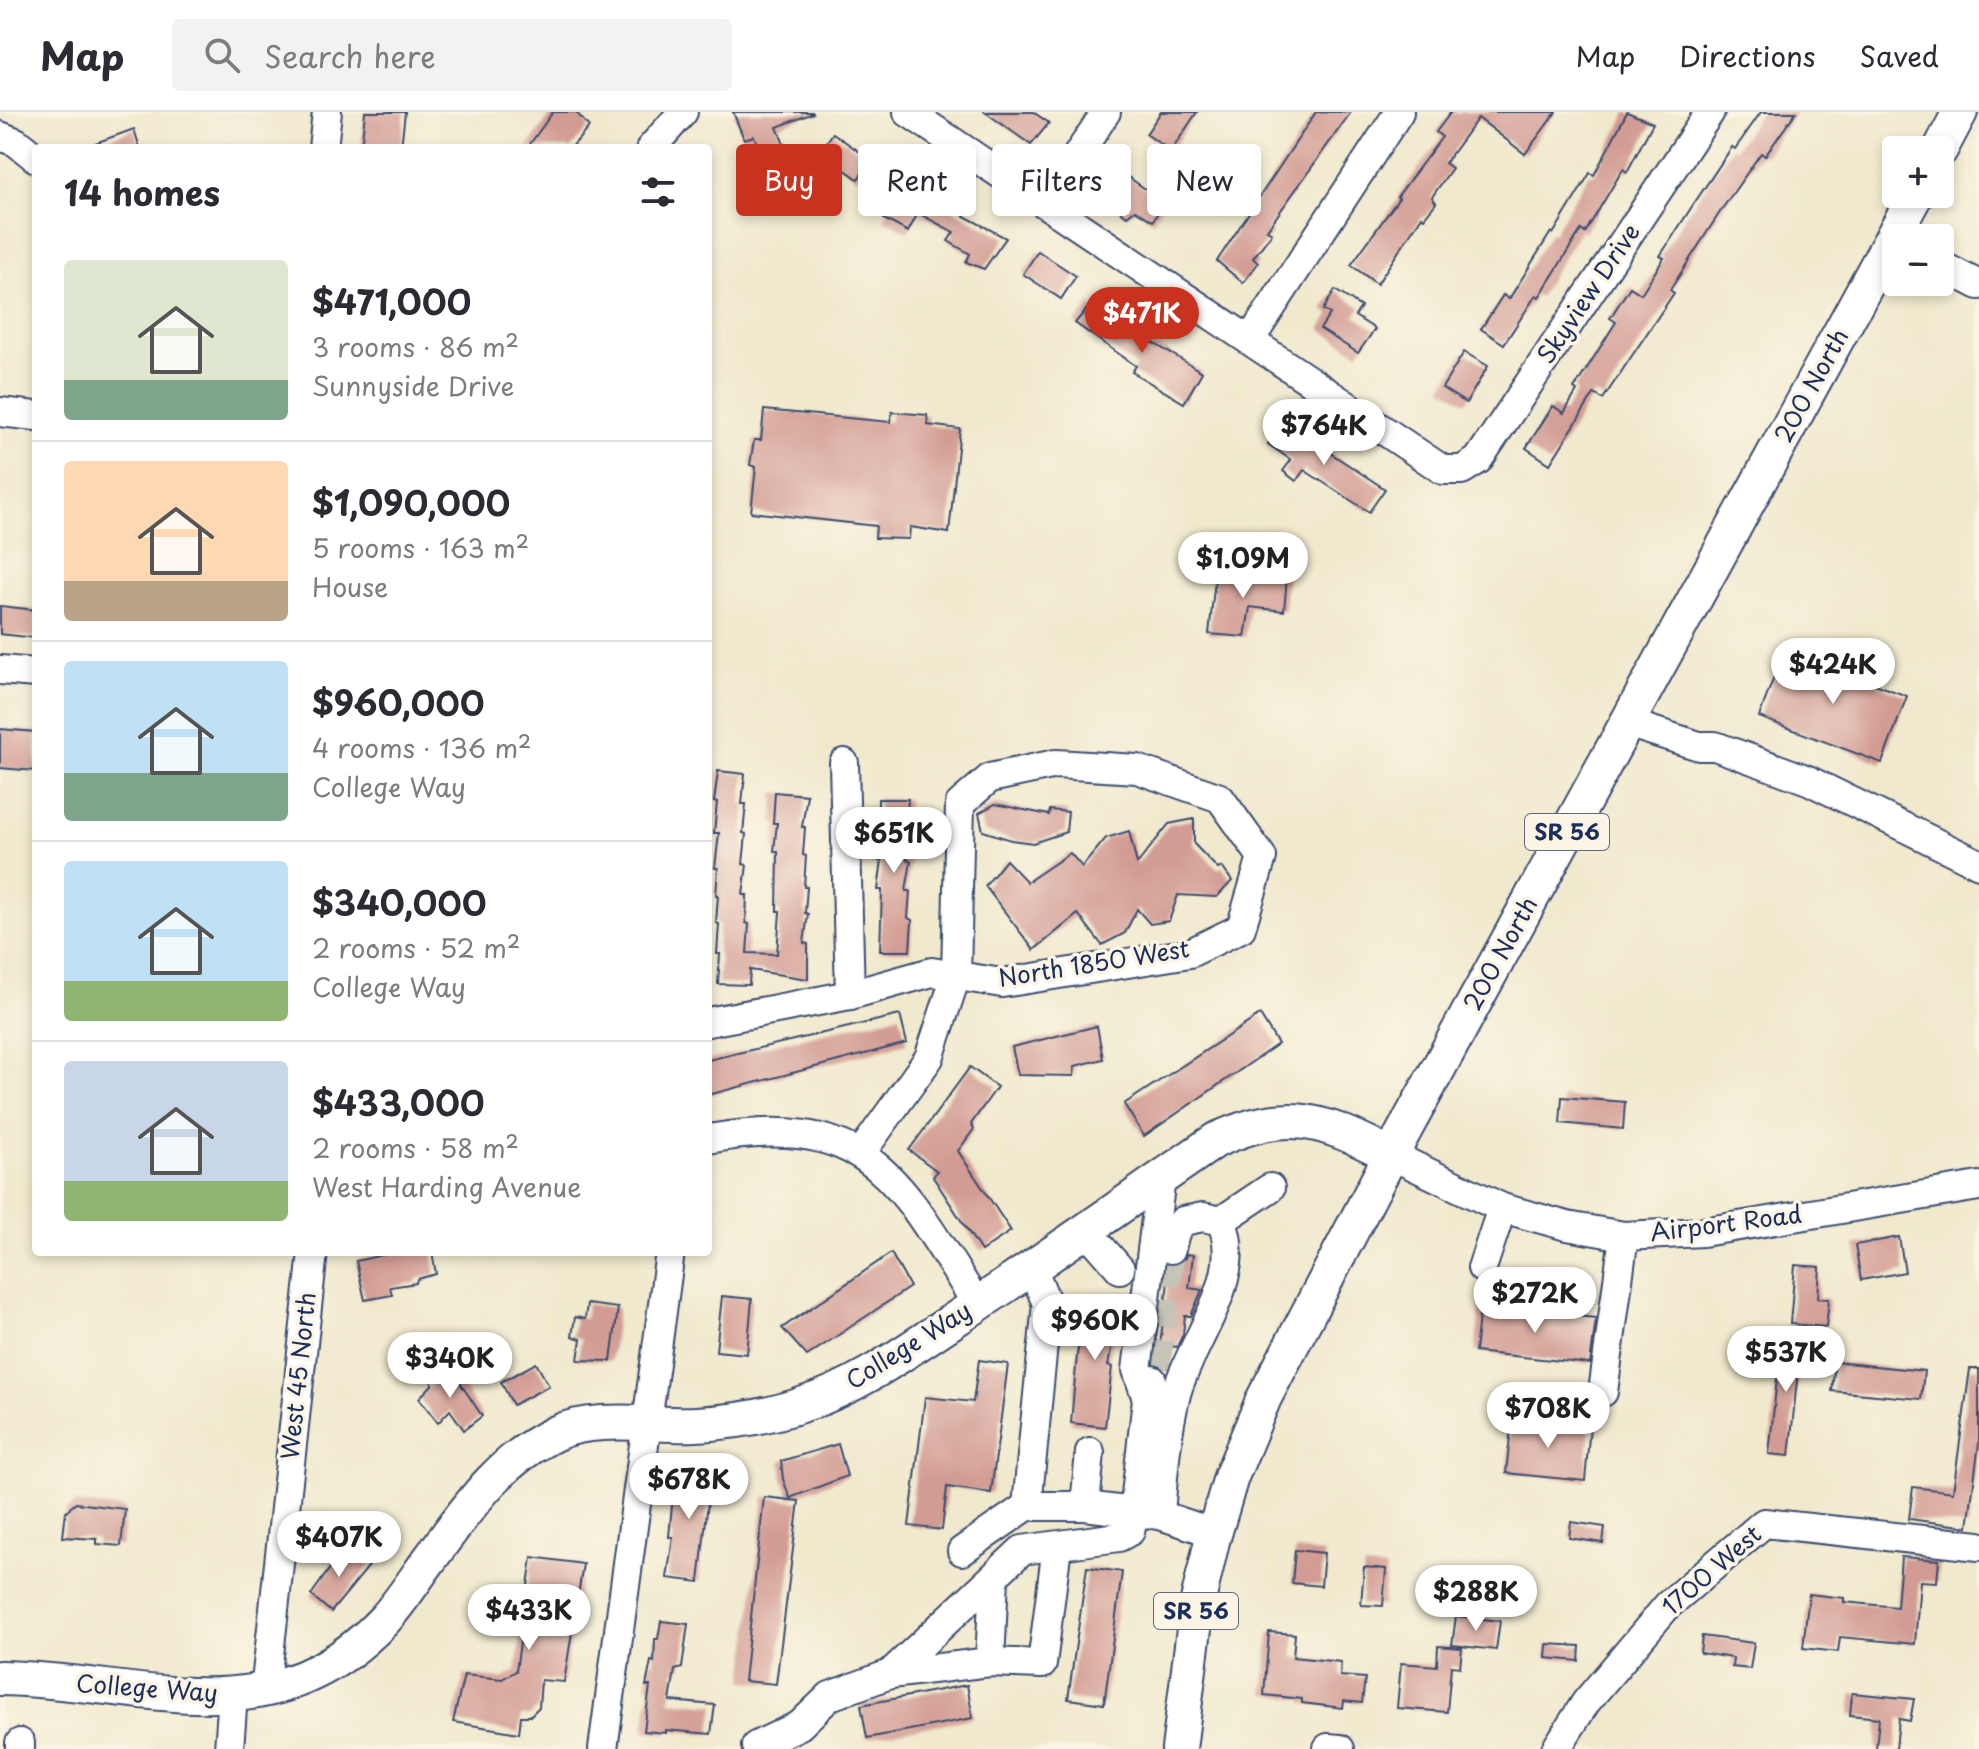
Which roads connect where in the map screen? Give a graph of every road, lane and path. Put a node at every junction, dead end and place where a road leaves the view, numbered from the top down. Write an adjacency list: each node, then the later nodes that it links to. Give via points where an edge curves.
1 (327, 112): 10 (street)
2 (683, 112): 11 (street)
3 (908, 112): 14 (street)
4 (1106, 112): 12 (street)
5 (1399, 112): 19 (street)
6 (1710, 112): 19 (street, Skyview Drive, via 1478,460 1462,470 1443,470)
7 (1960, 112): 9 (main road)
8 (0, 136): 13 (street)
9 (1947, 136)
10 (323, 144)
11 (655, 144)
12 (1085, 144)
13 (32, 155)
14 (992, 167)
15 (1065, 216): 19 (street)
16 (1882, 263): 24 (main road, 200 North / SR 56)
17 (1954, 272): 18 (street)
18 (1979, 285)
19 (1250, 340)
20 (0, 412): 21 (street)
21 (32, 416)
22 (0, 670): 23 (street)
23 (32, 673)
24 (1627, 723): 26 (street, via 1699,746 1715,746 1808,780); 32 (main road, 200 North / SR 56)
25 (844, 763): 28 (street)
26 (1979, 864)
27 (956, 976): 27 (street, North 1850 West, via 1002,983 1190,953 1241,928 1262,857 1220,798 1137,769 1056,764 990,778 960,804); 28 (street, North 1850 West, via 932,972); 31 (street, via 929,1058)
28 (850, 995): 29 (street, North 1850 West)
29 (712, 1021)
30 (712, 1139): 31 (street, via 774,1131 814,1135)
31 (861, 1153): 46 (street, via 914,1205)
32 (1391, 1155): 33 (main road, College Way, via 1311,1121 1281,1120 1216,1140); 36 (street, Airport Road); 55 (main road, 200 North / SR 56, via 1264,1398)
33 (1161, 1178): 38 (main road, College Way); 49 (street, via 1137,1370)
34 (1979, 1186): 39 (street, Airport Road, via 1703,1232)
35 (1270, 1188): 37 (street)
36 (1502, 1208): 39 (street, Airport Road); 44 (street)
37 (1221, 1221): 40 (street, via 1183,1221); 54 (street, via 1228,1236 1219,1299 1174,1404)
38 (1085, 1229): 43 (main road, College Way); 45 (street)
39 (1624, 1236): 48 (street)
40 (1171, 1249)
41 (312, 1256): 63 (street, West 45 North)
42 (669, 1256): 50 (street)
43 (1032, 1267): 46 (main road, College Way); 52 (street, via 1047,1304)
44 (1482, 1268)
45 (1120, 1269)
46 (977, 1304): 50 (main road, College Way, via 863,1379 807,1403 750,1419)
47 (1156, 1368): 49 (street)
48 (1603, 1392)
49 (1147, 1399): 54 (street)
50 (648, 1422): 63 (main road, College Way, via 560,1431 520,1452 484,1487 386,1617 356,1646 316,1673); 66 (street)
51 (1090, 1452): 53 (street)
52 (1027, 1506): 53 (street); 58 (street)
53 (1085, 1506): 54 (street)
54 (1147, 1514): 55 (street); 56 (street, via 1119,1537)
55 (1214, 1533): 67 (main road, 200 North / SR 56, via 1197,1605)
56 (1057, 1546): 59 (street, via 1022,1550); 60 (street, via 1042,1664)
57 (1979, 1546): 68 (street, 1700 West, via 1764,1523 1668,1605 1586,1702)
58 (962, 1551)
59 (994, 1578): 60 (street); 61 (street)
60 (990, 1662): 61 (street)
61 (890, 1674): 64 (street, via 830,1696 800,1725)
62 (0, 1678): 63 (main road, College Way, via 207,1697)
63 (249, 1693): 65 (street, West 45 North)
64 (756, 1746)
65 (229, 1749)
66 (603, 1749)
67 (1179, 1749)
68 (1556, 1749)

